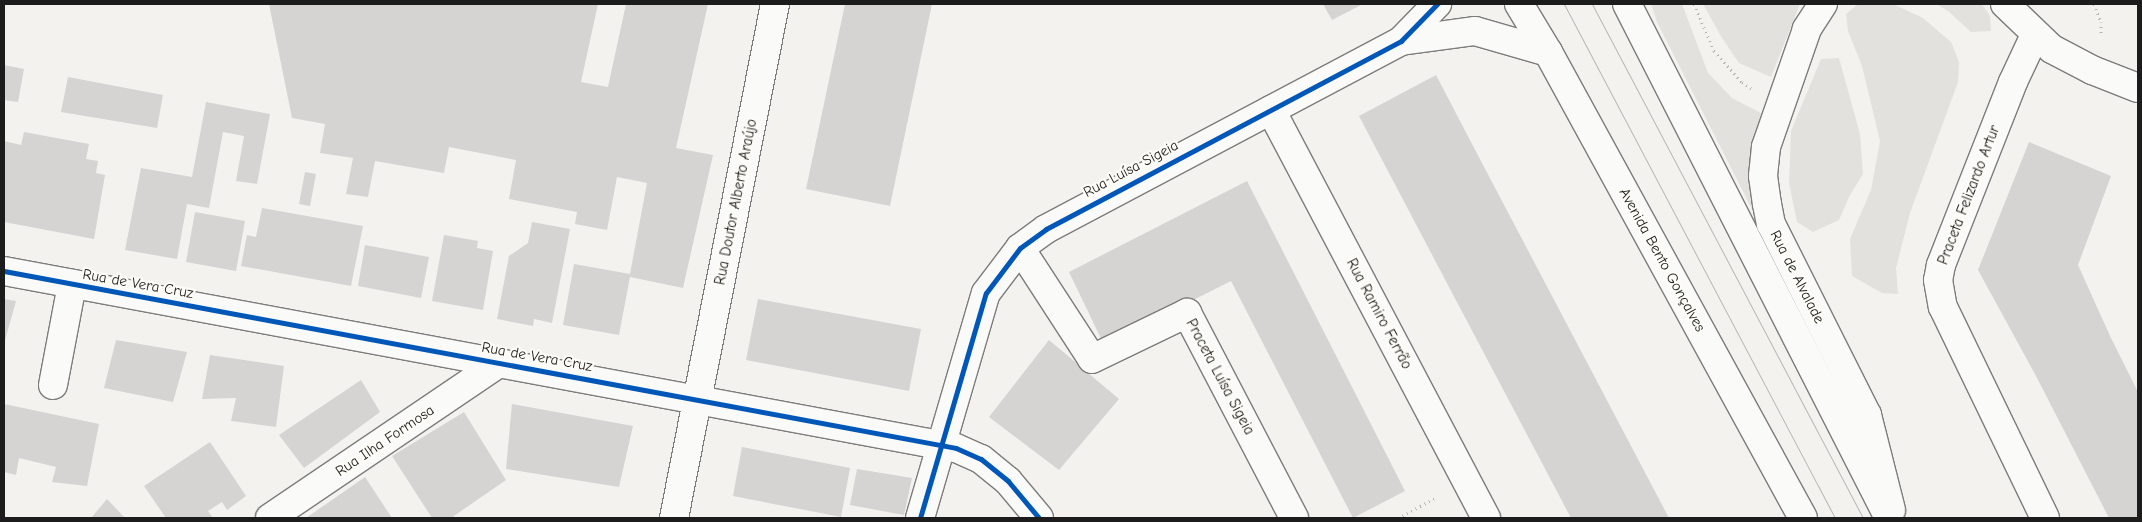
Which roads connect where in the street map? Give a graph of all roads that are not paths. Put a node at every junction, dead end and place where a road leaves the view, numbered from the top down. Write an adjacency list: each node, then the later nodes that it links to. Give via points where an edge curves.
1 (775, 4): 18 (street, Rua Doutor Alberto Araújo)
2 (1437, 4): 9 (street, Rua Luísa Sigeia)
3 (1519, 4): 10 (street, Avenida Bento Gonçalves)
4 (1627, 4): 27 (street)
5 (1822, 4): 28 (street, Rua de Alvalade, via 1807,29 1781,103 1766,147 1763,176 1771,224 1867,415)
6 (2005, 4): 8 (street)
7 (2028, 4): 8 (street)
8 (2035, 35): 11 (street, via 2092,70); 29 (street, Praceta Felizardo Artur, via 1941,264 1938,280 1943,307)
9 (1401, 41): 10 (street, Rua Luísa Sigeia, via 1475,31); 12 (street, Rua Luísa Sigeia)
10 (1548, 52): 26 (street, Avenida Bento Gonçalves)
11 (2138, 88)
12 (1271, 110): 13 (street, Rua Luísa Sigeia, via 1054,225); 25 (street, Rua Ramiro Ferrão)
13 (1020, 248): 19 (street, Rua Luísa Sigeia, via 986,294 974,326); 24 (street, Praceta Luísa Sigeia, via 1092,359 1187,313)
14 (4, 272): 15 (street, Rua de Vera Cruz)
15 (72, 284): 16 (street, Rua de Vera Cruz); 17 (street)
16 (499, 363): 18 (street, Rua de Vera Cruz); 20 (street, Rua Ilha Formosa)
17 (53, 385)
18 (696, 399): 19 (street, Rua de Vera Cruz); 21 (street, Rua Doutor Alberto Araújo)
19 (943, 445): 22 (street, Rua Luísa Sigeia); 23 (street, Rua de Vera Cruz, via 968,452 994,469)
20 (270, 518)
21 (674, 518)
22 (920, 518)
23 (1039, 518)
24 (1294, 518)
25 (1486, 518)
26 (1803, 518)
27 (1889, 518)
28 (1893, 518)
29 (2045, 518)

